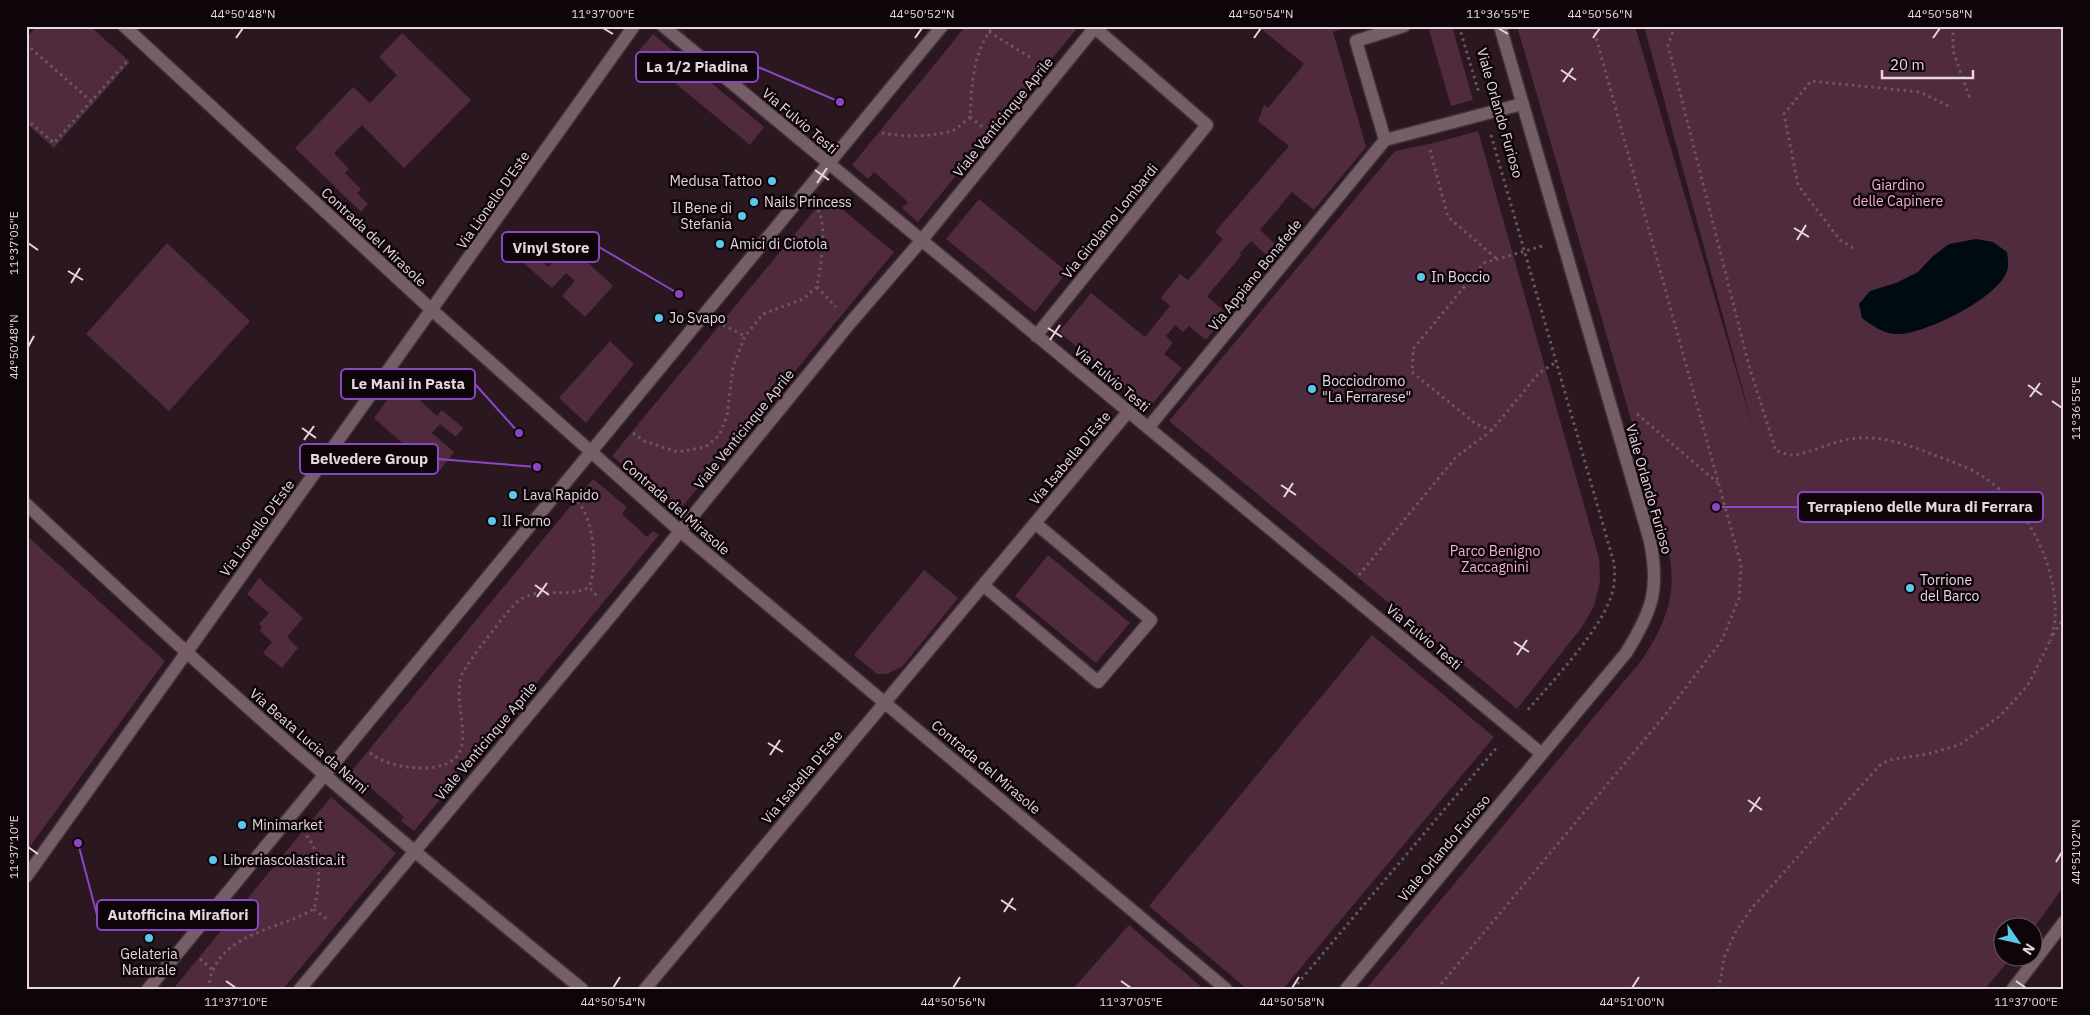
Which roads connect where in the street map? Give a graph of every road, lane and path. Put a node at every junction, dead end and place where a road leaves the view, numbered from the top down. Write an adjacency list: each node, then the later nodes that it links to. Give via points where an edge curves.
1 (124, 26): 14 (street, Contrada del Mirasole)
2 (634, 26): 32 (street, Via Lionello D'Este)
3 (663, 26): 25 (street, Via Fulvio Testi)
4 (942, 26): 22 (street)
5 (994, 26): 12 (path)
6 (1404, 26): 24 (street, via 1356,41)
7 (1459, 26): 20 (path, Viale Orlando Furioso)
8 (1500, 26): 18 (street, Viale Orlando Furioso)
9 (1675, 26): 51 (path, via 1668,45 1749,366 1776,451 1793,455 1857,438 1902,442 1982,476 2007,496 2043,554 2055,602)
10 (1953, 26): 16 (path, via 1953,52)
11 (1095, 27): 28 (street, Viale Venticinque Aprile); 33 (street, Via Girolamo Lombardi, via 1207,125)
12 (989, 32): 15 (path); 22 (path, via 979,48 970,117 955,130 890,135)
13 (26, 44): 17 (path)
14 (143, 44): 17 (path); 32 (street, Contrada del Mirasole)
15 (1033, 59)
16 (1970, 99)
17 (91, 101): 21 (path, via 54,143)
18 (1522, 104): 20 (street); 27 (street, Viale Orlando Furioso)
19 (1952, 108): 29 (path, via 1920,92 1812,82 1784,114 1798,185 1840,240)
20 (1485, 114): 23 (street); 30 (path, Viale Orlando Furioso)
21 (26, 119)
22 (857, 128): 25 (street)
23 (1424, 130): 24 (street); 31 (path, via 1448,217)
24 (1385, 140): 38 (street, Via Appiano Bonafede)
25 (828, 163): 26 (street); 28 (street, Via Fulvio Testi)
26 (807, 190): 37 (street); 37 (path, via 822,217 817,287 803,299 763,314 745,336 733,367 727,416 718,436 705,447 678,452 644,441)
27 (1562, 239): 30 (path); 56 (street, Viale Orlando Furioso, via 1650,541 1655,585 1647,615 1626,653)
28 (921, 241): 33 (street, Via Fulvio Testi); 45 (street, Viale Venticinque Aprile)
29 (1853, 248)
30 (1524, 252): 31 (path); 34 (path, Viale Orlando Furioso)
31 (1497, 259): 39 (path, via 1484,263 1413,349 1412,372 1476,424)
32 (433, 311): 40 (street, Contrada del Mirasole); 52 (street, Via Lionello D'Este)
33 (1036, 336): 35 (street, Via Fulvio Testi)
34 (1556, 362): 39 (path, via 1539,373); 54 (path, Viale Orlando Furioso, via 1615,576 1609,602 1601,618)
35 (1128, 412): 38 (street, Via Fulvio Testi); 44 (street, Via Isabella D'Este)
36 (1634, 412): 41 (path)
37 (616, 421): 40 (street)
38 (1148, 428): 48 (street, Via Fulvio Testi)
39 (1492, 430): 48 (path, via 1456,457)
40 (591, 453): 42 (street); 45 (street, Contrada del Mirasole)
41 (1718, 483)
42 (563, 487): 47 (path, via 579,503 592,536 593,567); 55 (street)
43 (26, 504): 52 (street, Via Beata Lucia da Narni)
44 (1035, 523): 46 (street, Via Isabella D'Este); 46 (street, Via Isabella D'Este, via 1151,620 1098,682)
45 (680, 531): 49 (street, Viale Venticinque Aprile); 53 (street, Contrada del Mirasole)
46 (983, 585): 53 (street, Via Isabella D'Este)
47 (589, 587): 49 (path); 55 (path, via 574,593 531,594 516,602 462,674 459,691 463,744 456,759 441,768 410,768 379,760)
48 (1345, 592): 54 (street, Via Fulvio Testi)
49 (615, 610): 59 (street, Viale Venticinque Aprile)
50 (2064, 618): 51 (path)
51 (2050, 641): 70 (path, via 2028,685 2000,716 1959,745 1889,760 1878,766 1750,909 1724,958)
52 (185, 652): 57 (street, Via Beata Lucia da Narni); 60 (street, Via Lionello D'Este)
53 (885, 702): 66 (street, Via Isabella D'Este); 67 (street, Contrada del Mirasole)
54 (1512, 730): 56 (street, Via Fulvio Testi); 68 (path, Viale Orlando Furioso)
55 (353, 741): 57 (street)
56 (1542, 754): 69 (street, Viale Orlando Furioso)
57 (324, 775): 58 (street); 59 (street, Via Beata Lucia da Narni)
58 (289, 818): 62 (street); 63 (path, via 315,849 318,893 314,909 255,933 228,948 213,970)
59 (414, 851): 64 (street, Viale Venticinque Aprile); 65 (street, Via Beata Lucia da Narni)
60 (26, 877)
61 (2064, 922): 71 (street)
62 (148, 989)
63 (208, 989)
64 (300, 989)
65 (582, 989)
66 (645, 989)
67 (1226, 989)
68 (1294, 989)
69 (1346, 989)
70 (1719, 989)
71 (2013, 989)

